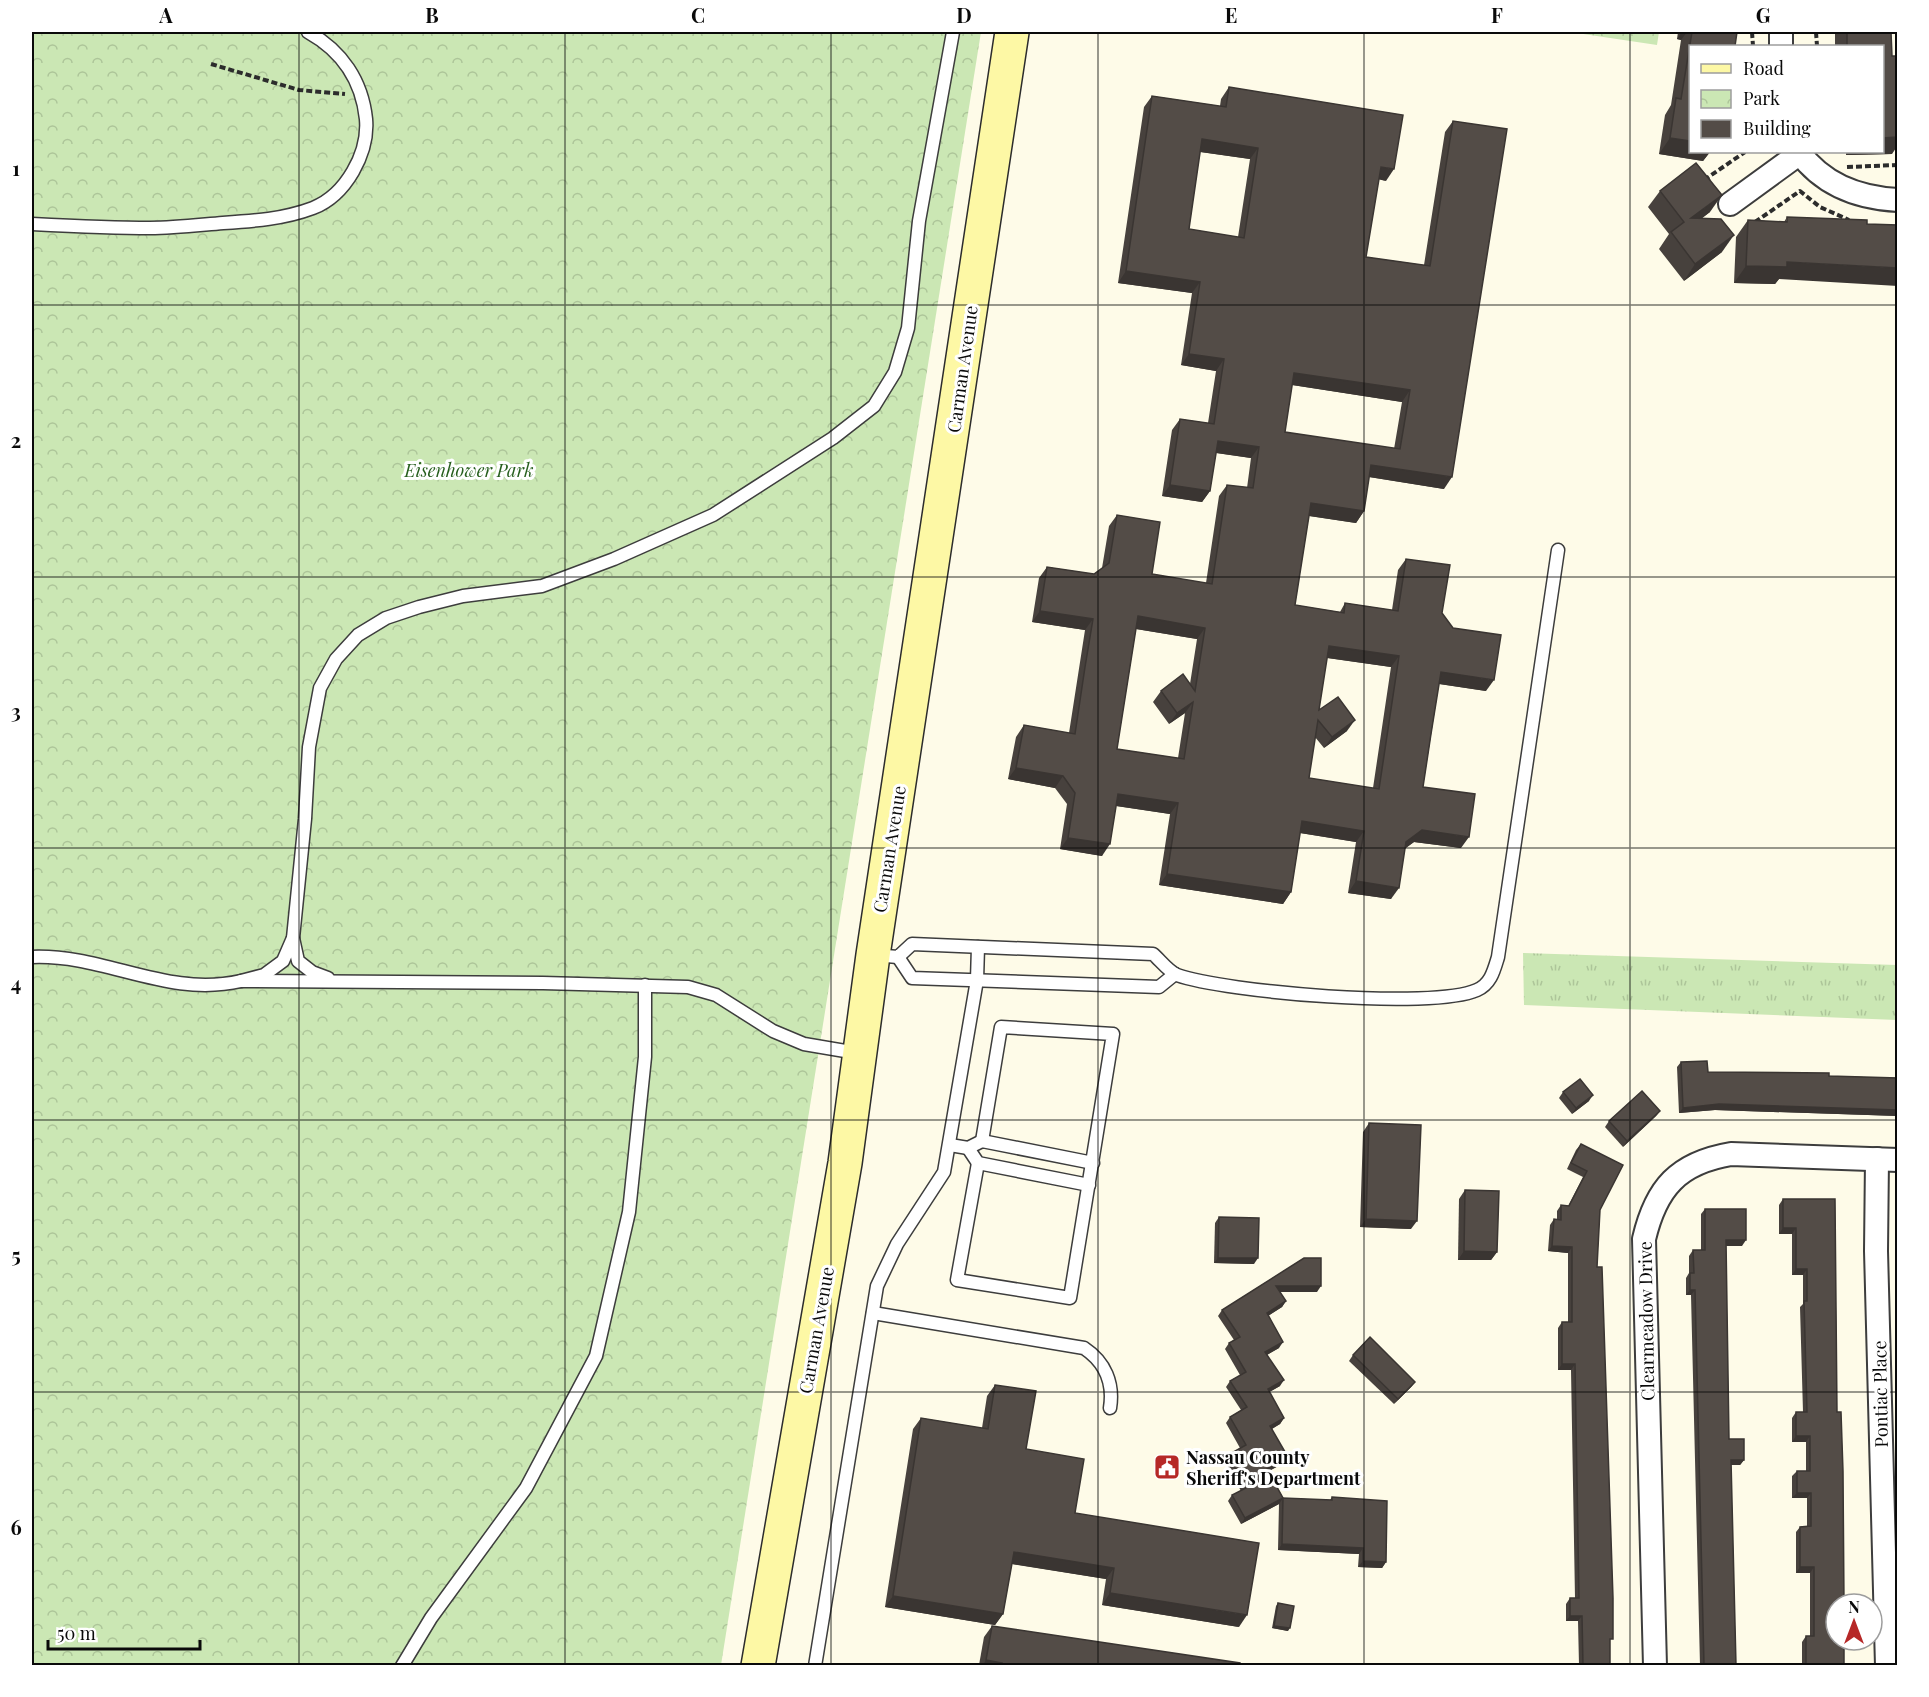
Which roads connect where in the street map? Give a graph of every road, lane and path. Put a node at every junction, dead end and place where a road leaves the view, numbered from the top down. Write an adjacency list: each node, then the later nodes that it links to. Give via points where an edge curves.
1 (308, 32): 5 (lane, via 352,69)
2 (952, 32): 17 (lane, via 919,221 908,328 895,372 874,406 833,438 713,515 614,559 542,586 463,596 419,607 386,618 358,635 336,659 320,688 309,747)
3 (1012, 32): 19 (main road, Carman Avenue)
4 (211, 63): 5 (path, via 299,90 323,94)
5 (361, 91): 15 (lane, via 367,128 358,160 342,189 315,207 270,219 152,228)
6 (1744, 153): 11 (path, via 1707,178)
7 (1797, 153): 11 (street)
8 (1800, 153): 12 (street, via 1835,184 1866,198)
9 (1839, 165): 10 (path)
10 (1898, 165)
11 (1723, 196)
12 (1898, 200)
13 (1850, 221): 14 (path, via 1820,207 1800,191)
14 (1753, 223)
15 (32, 224)
16 (1558, 550): 21 (lane, via 1498,957 1491,980 1478,990 1435,1000 1246,988)
17 (293, 938): 23 (lane, via 283,961 264,975); 24 (lane, via 298,961 312,972)
18 (978, 947): 19 (lane, via 912,944); 21 (lane, via 1153,954); 22 (lane)
19 (885, 956): 22 (lane, via 912,978); 26 (main road, Carman Avenue)
20 (32, 957): 23 (lane, via 91,961 145,977 196,986)
21 (1175, 974): 22 (lane, via 1159,987)
22 (977, 980): 28 (lane)
23 (241, 981): 24 (lane)
24 (338, 982): 25 (lane)
25 (645, 985): 26 (lane, via 688,987 716,995 773,1031 804,1044); 36 (lane, via 645,1057 629,1212 596,1356 526,1488 431,1618)
26 (860, 1053): 37 (main road, Carman Avenue, via 845,1163)
27 (982, 1141): 29 (lane); 31 (lane); 31 (lane, via 1001,1027 1113,1034)
28 (950, 1145): 29 (lane); 34 (lane, via 944,1172 897,1244 877,1286)
29 (968, 1148): 32 (lane)
30 (1887, 1159): 39 (street, Clearmeadow Drive, via 1785,1154 1708,1158 1670,1181 1658,1199 1644,1239 1643,1262); 40 (street, Pontiac Place, via 1876,1251)
31 (1093, 1162): 33 (lane)
32 (978, 1163): 33 (lane); 33 (lane, via 957,1280 1070,1298)
33 (1089, 1185)
34 (873, 1313): 35 (lane, via 1084,1348 1104,1368 1112,1393); 38 (lane)
35 (1110, 1408)
36 (402, 1665)
37 (758, 1665)
38 (815, 1665)
39 (1655, 1665)
40 (1887, 1665)

